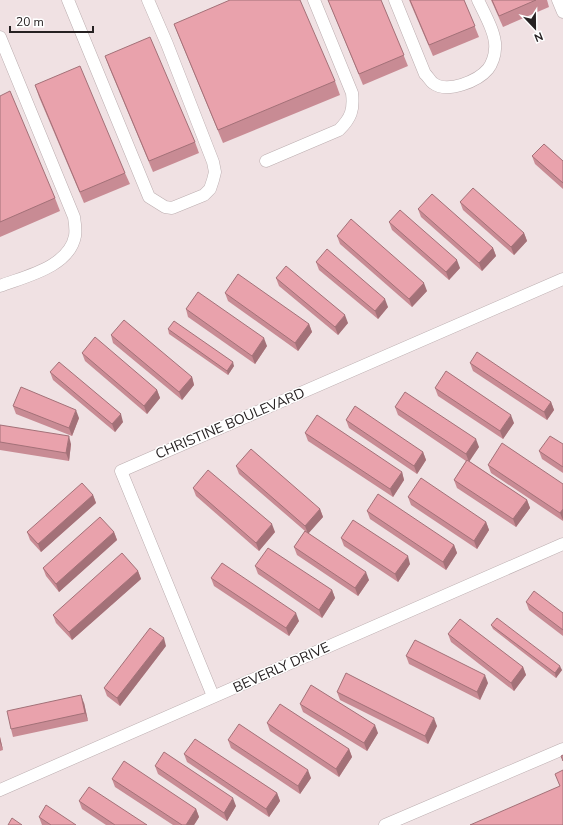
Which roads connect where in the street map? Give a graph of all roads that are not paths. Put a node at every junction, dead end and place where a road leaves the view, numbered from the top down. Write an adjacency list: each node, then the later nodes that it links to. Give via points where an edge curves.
1 (68, 0): 2 (lane, via 149,198 172,208 204,195 210,189 215,172)
2 (148, 0)
3 (314, 0): 9 (lane, via 352,93 351,114 339,130)
4 (395, 0): 5 (lane, via 425,74 433,83 443,87 455,87 480,77 489,68 496,48)
5 (478, 0)
6 (558, 0): 7 (lane)
7 (563, 12)
8 (0, 37): 11 (lane, via 74,217 75,235 66,256 54,265)
9 (266, 161)
10 (563, 279): 13 (lane, CHRISTINE BOULEVARD, via 121,471)
11 (0, 286)
12 (563, 544): 13 (lane, BEVERLY DRIVE)
13 (213, 696): 15 (lane, BEVERLY DRIVE)
14 (563, 749): 16 (lane)
15 (0, 790)
16 (385, 825)

